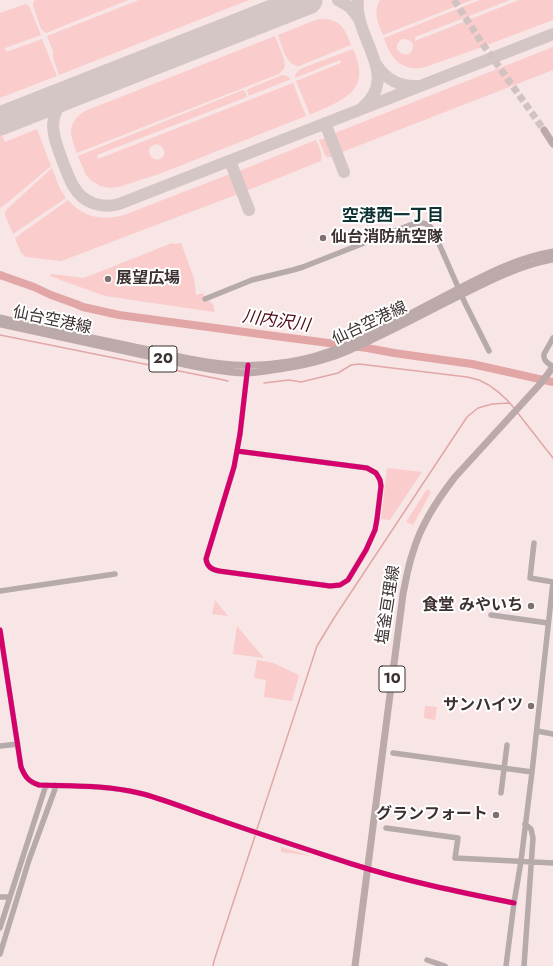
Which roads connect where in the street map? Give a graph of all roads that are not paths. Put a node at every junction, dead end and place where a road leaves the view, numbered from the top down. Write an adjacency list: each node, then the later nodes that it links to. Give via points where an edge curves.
1 (544, 130): 2 (main road)
2 (553, 144)
3 (553, 252): 5 (main road, 仙台空港線 / 20, via 532,256 499,269)
4 (553, 259): 5 (main road, 仙台空港線 / 20, via 532,264)
5 (460, 292): 6 (street, via 433,230 428,224 420,222 303,267 252,280); 10 (street); 12 (main road, 仙台空港線 / 20, via 341,347 297,360); 12 (main road, 仙台空港線 / 20, via 383,335 327,359 267,371)
6 (205, 299)
7 (0, 318): 12 (main road, 仙台空港線 / 20)
8 (0, 324): 12 (main road, 仙台空港線 / 20, via 192,366 216,370)
9 (553, 338): 11 (street, via 543,357)
10 (490, 351)
11 (553, 367): 37 (main road, 塩釜亘理線 / 10, via 443,493 422,528 412,553 404,594)
12 (247, 369): 13 (street)
13 (237, 451): 13 (street, via 206,559 208,565 219,571 330,586 345,582 366,550 375,530 381,486 376,473 367,468)
14 (534, 543): 16 (street, via 530,578)
15 (115, 574): 17 (street)
16 (553, 582): 19 (street)
17 (0, 591)
18 (491, 614): 19 (street)
19 (548, 622): 21 (street)
20 (0, 630): 23 (street)
21 (537, 731): 22 (street); 28 (street)
22 (553, 734)
23 (18, 744): 25 (street); 29 (street, via 24,775 33,783)
24 (507, 745): 27 (street)
25 (0, 746)
26 (393, 753): 27 (street)
27 (504, 768): 28 (street); 31 (street)
28 (532, 772): 32 (street)
29 (46, 785): 30 (street); 39 (street)
30 (55, 785): 37 (street, via 94,786 139,793); 42 (street)
31 (501, 793)
32 (526, 824): 34 (street); 35 (street, via 531,829 533,838)
33 (386, 828): 34 (street, via 458,838 455,858)
34 (521, 861): 35 (street); 40 (street)
35 (532, 862): 36 (street); 47 (street)
36 (553, 863)
37 (368, 869): 40 (street); 44 (main road, 塩釜亘理線 / 10)
38 (0, 897): 39 (street)
39 (10, 897): 41 (street)
40 (514, 903): 46 (street)
41 (0, 928)
42 (0, 954)
43 (427, 960): 45 (street)
44 (355, 966)
45 (445, 966)
46 (506, 966)
47 (524, 966)

